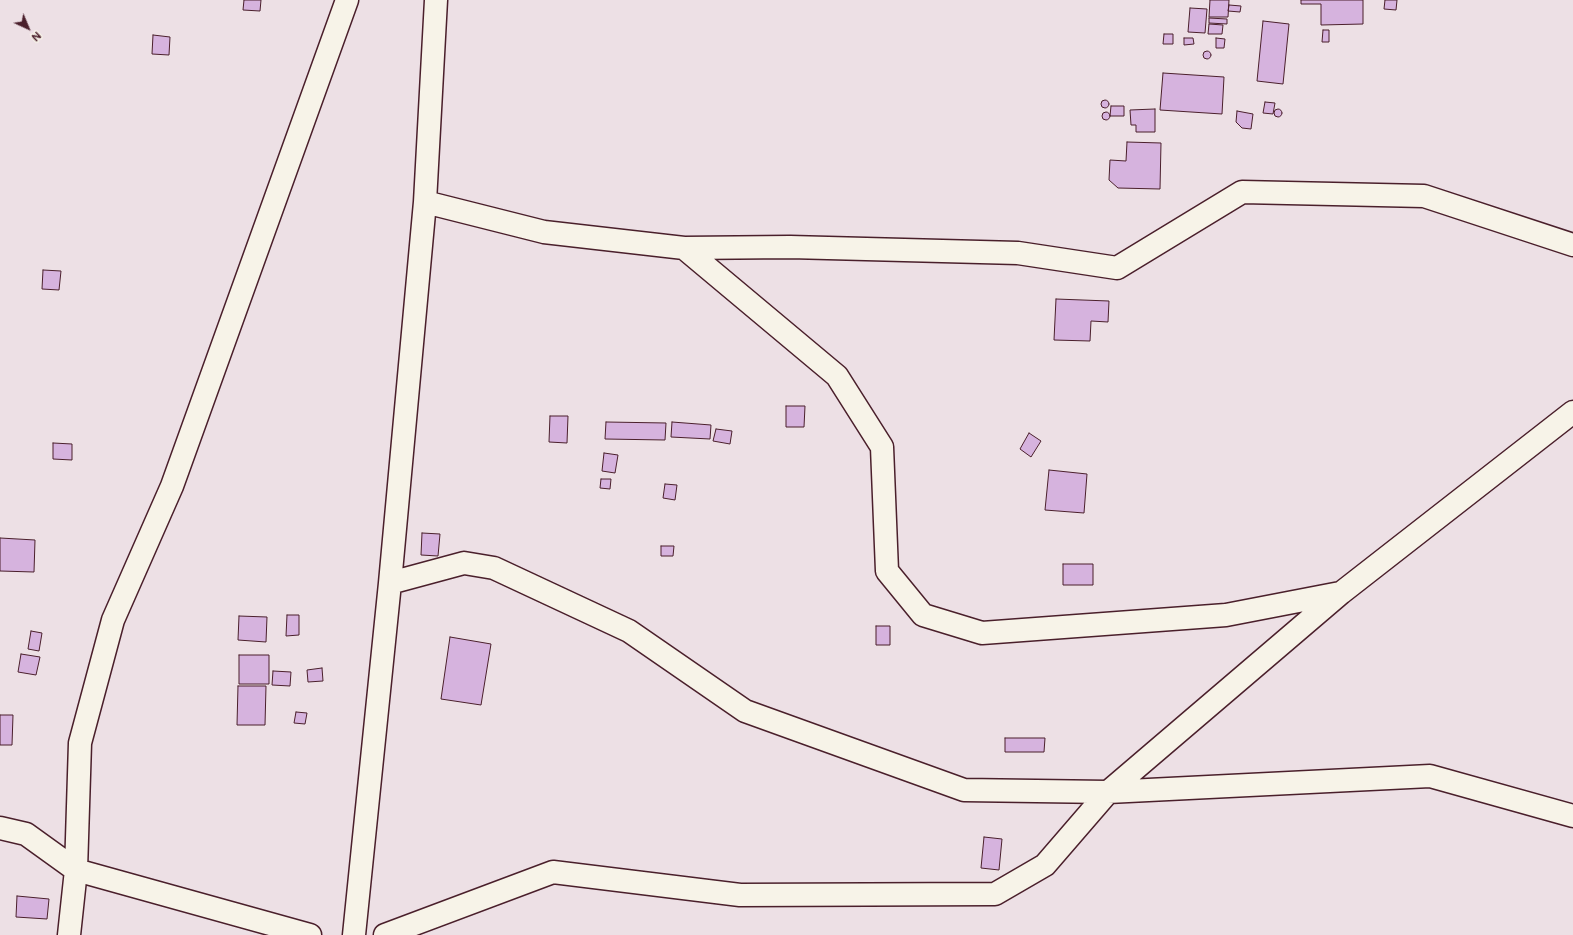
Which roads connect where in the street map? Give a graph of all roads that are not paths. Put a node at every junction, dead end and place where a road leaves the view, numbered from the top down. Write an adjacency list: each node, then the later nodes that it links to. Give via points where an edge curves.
1 (347, 0): 12 (street, via 172,486 113,620 80,743)
2 (436, 0): 3 (street)
3 (425, 202): 5 (street, via 544,232); 7 (street)
4 (1573, 245): 5 (street, via 1424,196 1242,192 1117,268 1018,253 790,247)
5 (684, 248): 8 (street, via 837,376 882,447 887,571 923,615 982,632 1226,615)
6 (1573, 412): 8 (street)
7 (390, 582): 9 (street, via 464,563 494,568 629,631 745,710 782,724 964,790); 15 (street)
8 (1341, 593): 9 (street)
9 (1108, 792): 10 (street, via 1430,776); 16 (street, via 1045,865 995,894 740,895 553,872)
10 (1573, 816)
11 (0, 828): 12 (street, via 26,834)
12 (76, 870): 13 (street); 14 (street)
13 (69, 935)
14 (310, 935)
15 (354, 935)
16 (385, 935)

